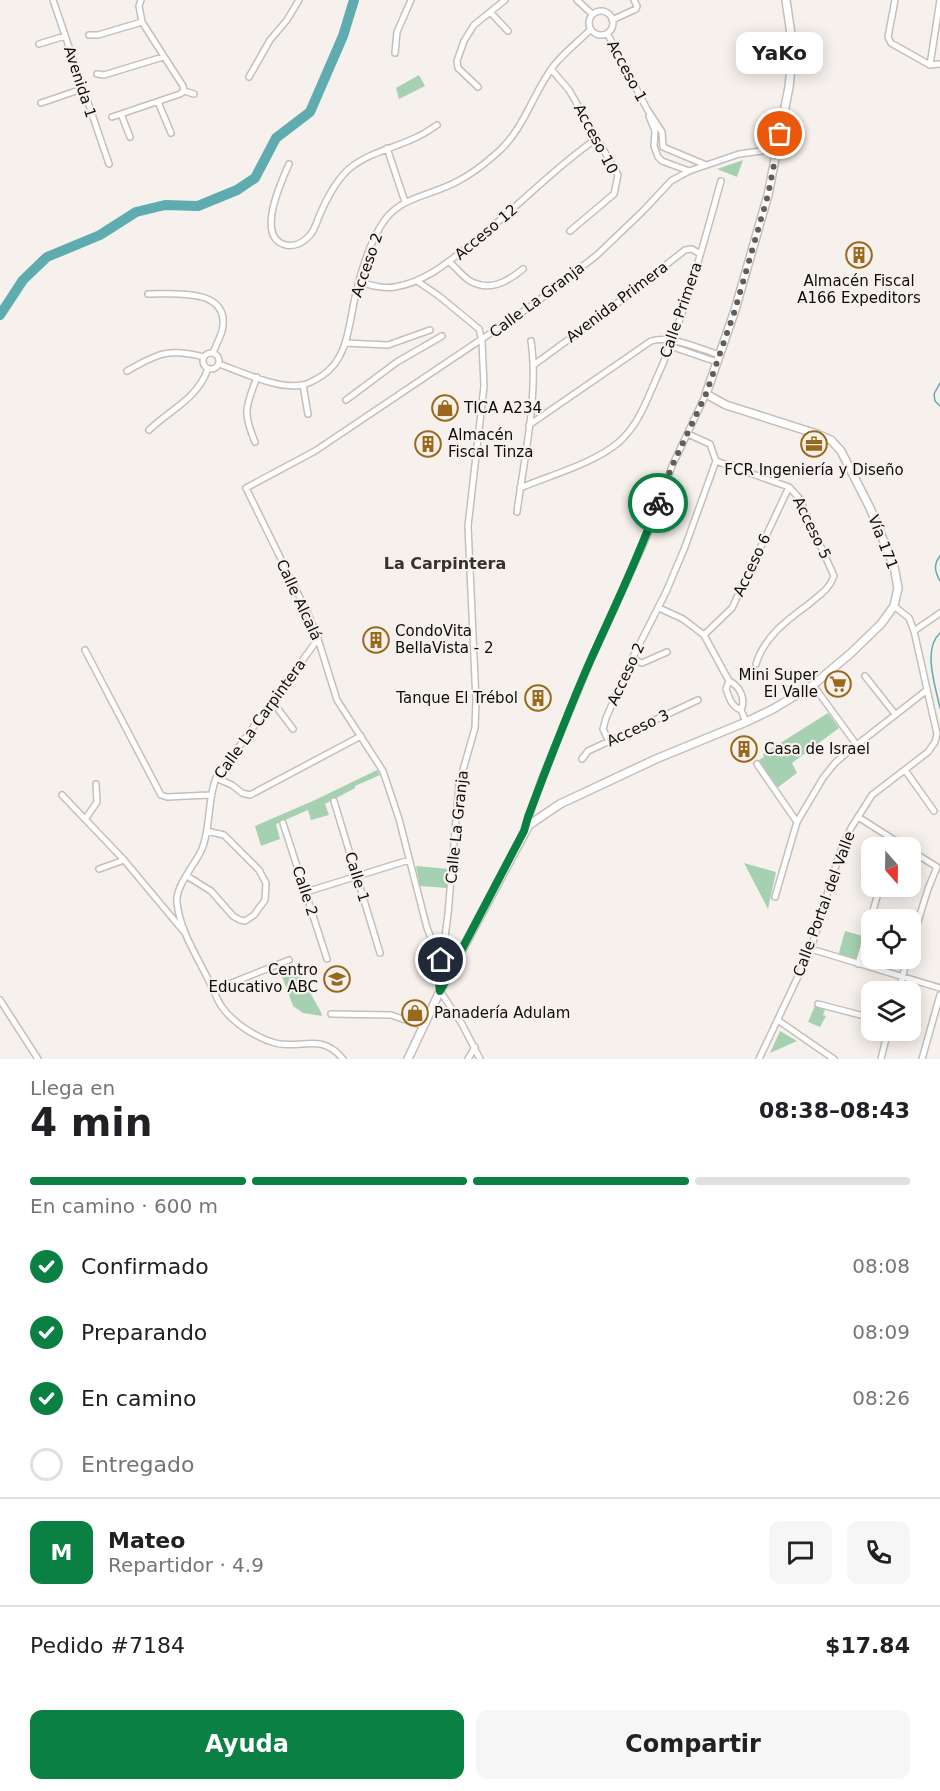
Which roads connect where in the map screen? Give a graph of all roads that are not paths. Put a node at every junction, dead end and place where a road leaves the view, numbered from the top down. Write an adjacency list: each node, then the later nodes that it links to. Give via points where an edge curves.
1 (53, 0): 19 (street, Avenida 1)
2 (299, 0): 27 (street)
3 (411, 0): 21 (street, via 397,32)
4 (505, 0): 11 (street)
5 (578, 0): 12 (street)
6 (634, 0): 13 (street, via 636,9)
7 (786, 0): 42 (main road, via 792,58)
8 (895, 0): 24 (street, via 888,37 891,43)
9 (940, 0): 24 (street)
10 (141, 2): 14 (street)
11 (491, 13): 16 (street); 28 (street, via 474,26 457,60 458,68)
12 (592, 14): 13 (street, via 604,11); 15 (street)
13 (612, 20): 17 (street)
14 (141, 22): 18 (street, Avenida 1); 22 (street)
15 (591, 29): 17 (street, via 597,34); 25 (street, Acceso 2)
16 (508, 31)
17 (607, 33): 34 (street, Acceso 1)
18 (89, 35)
19 (65, 36): 20 (street); 29 (street, Avenida 1)
20 (39, 44)
21 (395, 53)
22 (163, 57): 26 (street); 30 (street)
23 (940, 64): 24 (street)
24 (930, 65)
25 (552, 69): 40 (street, Acceso 10, via 569,90); 48 (street, Acceso 2, via 514,135 498,152 460,181)
26 (97, 74)
27 (249, 77)
28 (478, 87)
29 (82, 89): 33 (street); 44 (street, Avenida 1)
30 (184, 91): 31 (street); 32 (street)
31 (194, 94)
32 (158, 102): 35 (street); 38 (street)
33 (41, 103)
34 (647, 109): 45 (street, Acceso 1, via 662,132 663,147); 46 (street, Acceso 1, via 658,157)
35 (121, 114): 36 (street); 39 (street)
36 (112, 117)
37 (437, 125): 41 (street)
38 (171, 132)
39 (130, 137)
40 (596, 139): 49 (street, Acceso 10, via 618,175 617,186 608,201); 51 (street, Acceso 12, via 573,154)
41 (387, 148): 43 (street, via 341,177 311,234 292,246 276,241 271,228 276,194); 48 (street)
42 (776, 149): 45 (street, Calle La Granja, via 739,154); 66 (main road, via 768,195)
43 (289, 164)
44 (109, 165)
45 (706, 165): 46 (street, Calle La Granja)
46 (688, 171): 59 (street, Calle La Granja, via 670,181 597,255)
47 (721, 181): 50 (street, Calle Primera)
48 (405, 202): 54 (street, Acceso 2, via 378,229)
49 (570, 231)
50 (700, 254): 62 (street, Calle Primera); 68 (street, Avenida Primera, via 685,250)
51 (449, 262): 52 (street, via 468,280 482,286 508,281); 53 (street, Acceso 12)
52 (523, 269)
53 (417, 281): 54 (street, Acceso 12, via 385,287); 59 (street, via 478,329)
54 (359, 282): 61 (street, Acceso 2)
55 (148, 294): 64 (street, via 198,295 214,302 223,321)
56 (430, 330): 57 (street)
57 (420, 334): 61 (street, via 388,345); 63 (street)
58 (442, 336): 63 (street)
59 (482, 341): 89 (street, Calle Alcalá, via 315,451 246,488); 135 (street, Calle La Granja, via 484,386 468,526 475,728 459,784)
60 (531, 341): 68 (street)
61 (345, 343): 72 (street, Acceso 2, via 334,365)
62 (671, 343): 66 (street); 76 (street, via 659,339 643,345); 82 (street, Calle Primera, via 639,418 627,434 603,454)
63 (426, 344): 74 (street)
64 (213, 353): 65 (street); 67 (street)
65 (204, 357): 69 (street); 70 (street, via 172,352)
66 (718, 359): 73 (main road)
67 (219, 364): 69 (street); 71 (street)
68 (535, 364): 76 (street)
69 (208, 369): 77 (street, via 194,394)
70 (127, 371)
71 (257, 377): 72 (street); 79 (street, via 246,409)
72 (303, 385): 75 (street)
73 (706, 394): 78 (street); 84 (main road, Vía 171, via 726,405 817,434 831,440 841,451 894,566 898,588)
74 (346, 400)
75 (308, 414)
76 (529, 425): 82 (street)
77 (148, 430)
78 (688, 434): 80 (street, via 710,444); 121 (street, via 542,778)
79 (255, 442)
80 (716, 461): 81 (street, Acceso 5); 85 (street)
81 (789, 487): 88 (street, Acceso 6, via 732,608); 93 (street, Acceso 5, via 799,498 834,576 826,591 766,640)
82 (520, 488): 83 (street)
83 (517, 512)
84 (894, 606): 87 (street, Calle Portal del Valle, via 909,618); 96 (main road, via 874,631)
85 (658, 608): 88 (street, via 683,619); 92 (street, Acceso 2)
86 (940, 613): 87 (street)
87 (914, 631): 97 (street, Calle Portal del Valle)
88 (704, 635): 95 (street)
89 (318, 639): 99 (street, Calle La Carpintera); 104 (street, Calle Alcalá, via 337,700)
90 (85, 650): 113 (street, via 161,795)
91 (667, 652): 92 (street, via 642,663)
92 (632, 659): 105 (street, Acceso 2, via 604,722)
93 (756, 664)
94 (865, 676): 101 (street)
95 (729, 681): 100 (street, via 726,689); 100 (street, via 741,692)
96 (813, 685): 102 (main road); 106 (street)
97 (927, 690): 101 (street); 109 (street, Calle Portal del Valle, via 938,734 936,742)
98 (698, 700): 105 (street, Acceso 3)
99 (272, 701): 103 (street); 110 (street, Calle La Carpintera)
100 (741, 710): 102 (street)
101 (895, 714): 106 (street)
102 (746, 722): 121 (main road, via 560,804)
103 (293, 729)
104 (361, 736): 110 (street, via 250,795); 125 (street, Calle Alcalá, via 383,771)
105 (609, 742): 107 (street, Acceso 3, via 588,751)
106 (856, 744): 118 (street, via 835,763)
107 (582, 759)
108 (757, 764): 118 (street)
109 (905, 770): 115 (street); 116 (street, Calle Portal del Valle, via 872,795)
110 (216, 778): 113 (street, Calle La Carpintera)
111 (96, 784): 117 (street, via 97,802)
112 (62, 795): 117 (street)
113 (210, 795): 120 (street, Calle La Carpintera)
114 (334, 801): 128 (street, Calle 1)
115 (934, 812)
116 (858, 817): 122 (street); 136 (street, Calle Portal del Valle, via 842,847)
117 (86, 818): 124 (street)
118 (796, 822): 130 (street)
119 (283, 823): 129 (street, Calle 2)
120 (207, 831): 127 (street, Calle La Carpintera); 127 (street, via 224,835 259,870 266,883 265,900 245,921 240,920 211,891)
121 (524, 831): 147 (main road)
122 (887, 837)
123 (921, 857): 132 (street, via 937,867)
124 (124, 860): 126 (street); 133 (street)
125 (409, 860): 128 (street); 134 (street, Calle Alcalá)
126 (99, 869)
127 (187, 876): 133 (street, Calle La Carpintera, via 179,888 177,904)
128 (357, 876): 129 (street); 137 (street, Calle 1)
129 (306, 892): 138 (street, Calle 2)
130 (775, 897)
131 (877, 897): 140 (street)
132 (921, 910)
133 (186, 934): 146 (street, Calle La Carpintera)
134 (431, 938): 135 (street, via 439,942); 142 (street, Calle Alcalá)
135 (445, 939): 142 (street, Calle La Granja)
136 (811, 949): 140 (street); 153 (street, Calle Portal del Valle)
137 (381, 953)
138 (327, 959)
139 (289, 960): 146 (street)
140 (858, 964): 143 (street)
141 (905, 969): 143 (street)
142 (440, 973): 147 (street, Calle La Granja)
143 (903, 976): 144 (street); 145 (street)
144 (902, 981)
145 (940, 988)
146 (214, 990): 158 (street, Calle La Carpintera, via 222,1008 259,1035 276,1043 322,1044)
147 (440, 991): 154 (main road); 156 (street)
148 (940, 995): 165 (street)
149 (0, 1000): 157 (street)
150 (818, 1004): 152 (street)
151 (331, 1014): 154 (street, via 391,1015)
152 (861, 1015)
153 (779, 1021): 162 (street, Calle Portal del Valle); 163 (street)
154 (423, 1026): 159 (main road)
155 (885, 1041): 164 (street)
156 (475, 1047): 160 (street); 161 (street)
157 (38, 1059)
158 (343, 1059)
159 (408, 1059)
160 (468, 1059)
161 (480, 1059)
162 (759, 1059)
163 (834, 1059)
164 (881, 1059)
165 (922, 1059)

